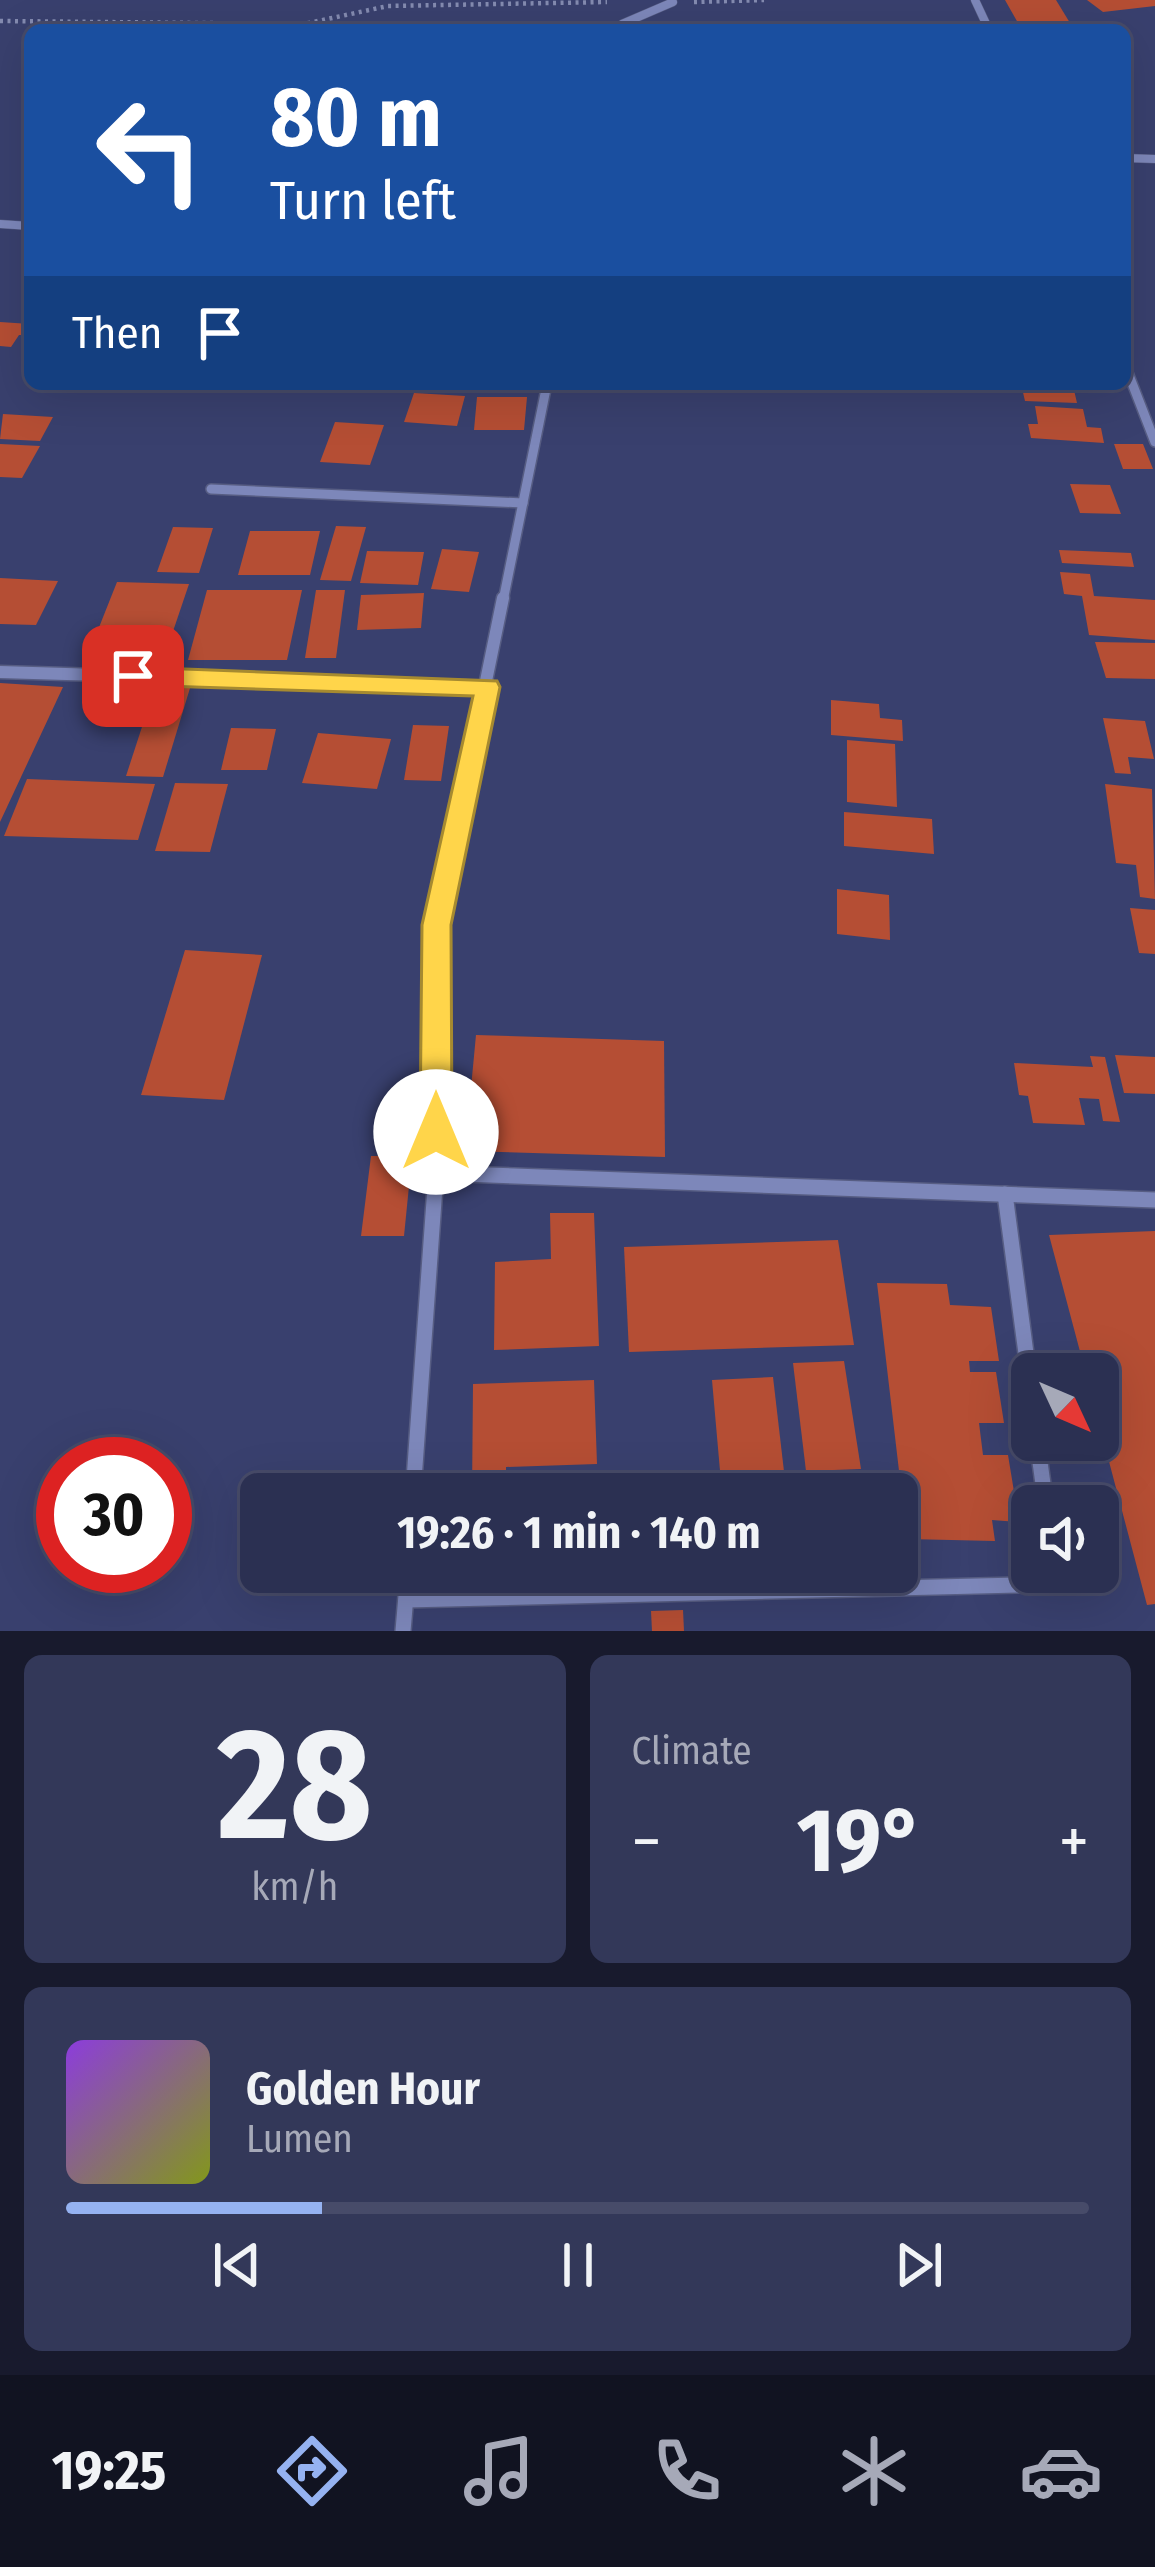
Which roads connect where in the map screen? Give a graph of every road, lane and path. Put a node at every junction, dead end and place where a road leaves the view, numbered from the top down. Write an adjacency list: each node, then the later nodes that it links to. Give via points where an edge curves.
1 (764, 0): 2 (path)
2 (673, 2): 3 (path, via 388,6 304,24); 4 (street)
3 (0, 21)
4 (622, 24)
5 (1131, 380): 7 (street)
6 (546, 390): 9 (street)
7 (1155, 442)
8 (211, 489): 9 (street)
9 (523, 503): 11 (street)
10 (0, 672): 11 (street)
11 (488, 687): 12 (street, via 436,925)
12 (436, 1173): 13 (street); 16 (street)
13 (1005, 1194): 14 (street); 15 (street)
14 (1155, 1200)
15 (1026, 1353)
16 (415, 1473)
17 (1011, 1585): 19 (street)
18 (406, 1593): 19 (street)
19 (406, 1600): 20 (street)
20 (403, 1631)

